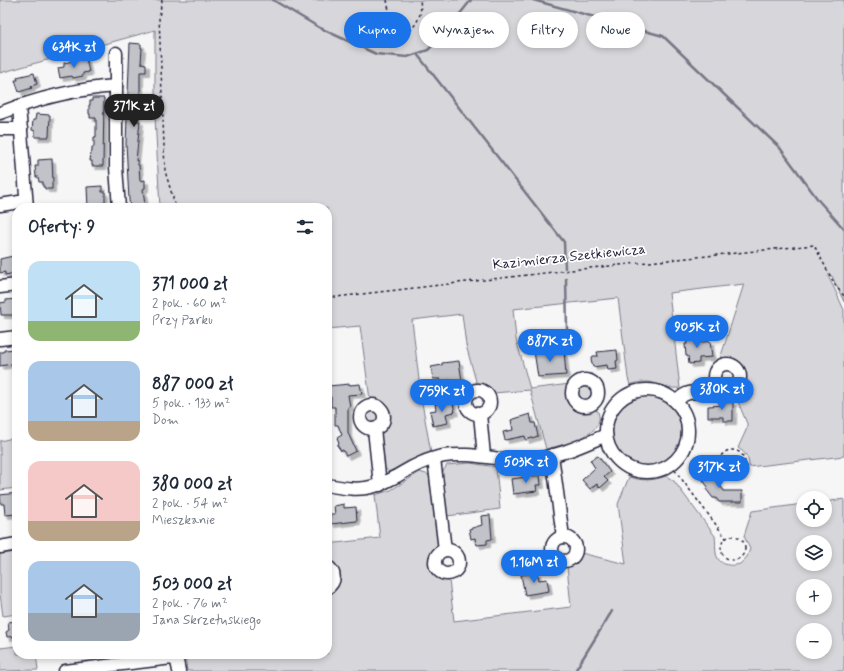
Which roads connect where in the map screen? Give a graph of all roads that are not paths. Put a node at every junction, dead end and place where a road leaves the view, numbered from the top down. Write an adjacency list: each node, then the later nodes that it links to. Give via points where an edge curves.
1 (116, 53): 2 (street)
2 (116, 86): 3 (street, via 56,94); 8 (street)
3 (19, 106): 4 (street); 6 (street)
4 (0, 113)
5 (0, 128): 6 (street)
6 (21, 129): 7 (street)
7 (26, 203)
8 (119, 203)
9 (0, 205): 10 (street)
10 (12, 205)
11 (12, 286): 12 (street)
12 (0, 287)
13 (12, 338): 14 (street)
14 (0, 339)
15 (716, 384): 17 (street, via 705,391 686,394)
16 (595, 401): 18 (street)
17 (676, 402): 18 (street, via 666,394 642,390 628,395); 21 (street, via 687,421 687,436 686,447 671,465 653,472 626,467 612,454)
18 (612, 410): 21 (street, via 606,426)
19 (480, 414): 22 (street)
20 (374, 429): 25 (street)
21 (606, 435): 23 (street)
22 (484, 456): 23 (street, via 519,460); 24 (street, via 458,455)
23 (552, 456): 27 (street)
24 (434, 459): 25 (street, via 418,464); 30 (street)
25 (380, 485): 26 (street, via 351,489)
26 (332, 486)
27 (563, 537)
28 (12, 545): 29 (street)
29 (0, 547)
30 (445, 550)
31 (332, 571): 32 (street)
32 (332, 584)
33 (164, 659): 35 (street)
34 (174, 659): 36 (street, via 177,661)
35 (65, 671)
36 (179, 671)

